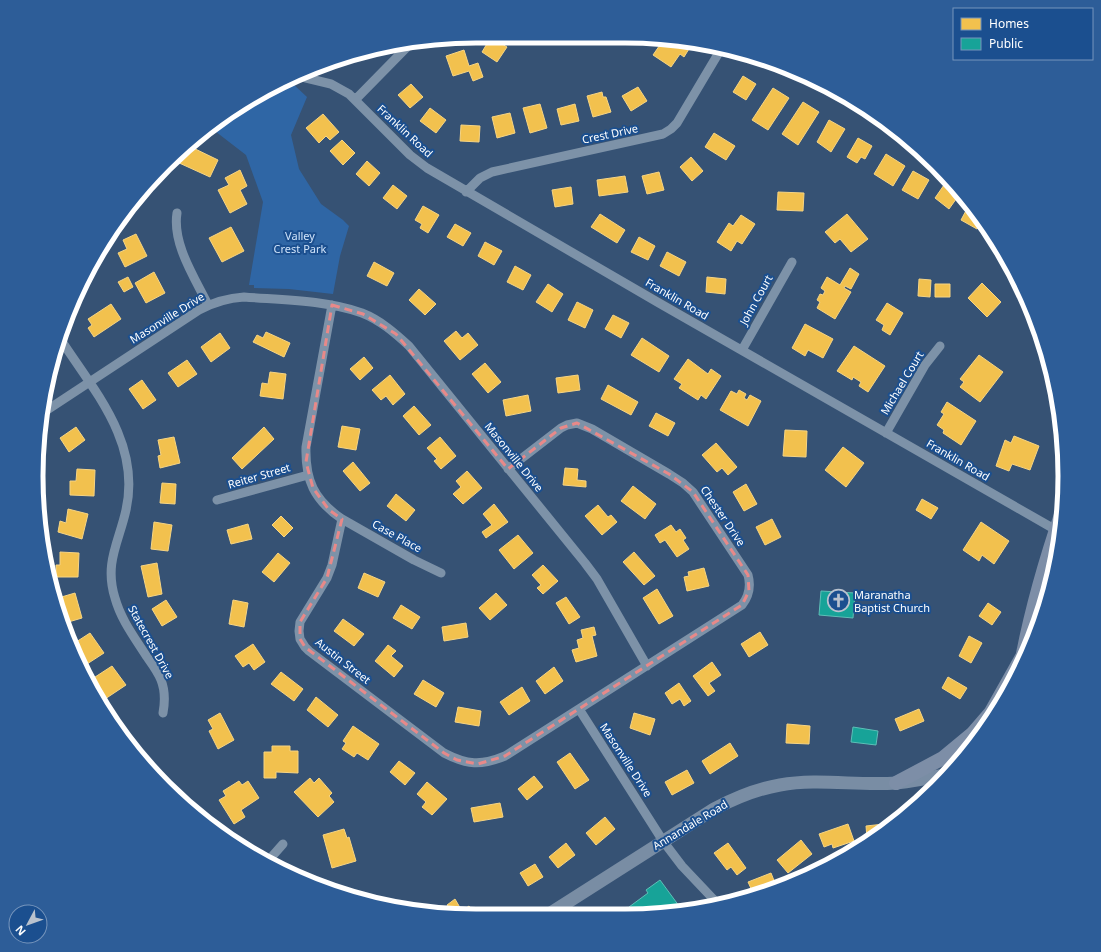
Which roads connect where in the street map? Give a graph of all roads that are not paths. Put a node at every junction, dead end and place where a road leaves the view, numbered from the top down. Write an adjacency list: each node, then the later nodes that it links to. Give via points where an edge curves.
1 (405, 49): 4 (street)
2 (718, 53): 5 (street, Crest Drive, via 677,123 663,134 492,172 480,178)
3 (306, 78): 4 (street, Franklin Road, via 342,89)
4 (355, 100): 5 (street, Franklin Road, via 410,155)
5 (466, 192): 12 (street, Franklin Road)
6 (177, 213): 9 (street, via 176,232 179,245)
7 (792, 262): 12 (street, John Court)
8 (332, 305): 9 (street, Masonville Drive, via 244,296); 16 (street, Masonville Drive, via 363,314 396,334 409,346); 17 (street, via 306,447)
9 (208, 306): 13 (street, Masonville Drive)
10 (64, 344): 13 (street, Statecrest Drive)
11 (940, 346): 15 (street, Michael Court, via 925,365)
12 (742, 350): 15 (street, Franklin Road)
13 (89, 382): 14 (street, Masonville Drive); 26 (street, Statecrest Drive, via 112,418 120,436 129,474 126,511 111,566 114,597 128,628 161,680 164,692)
14 (48, 409)
15 (886, 433): 20 (street, Franklin Road)
16 (508, 469): 24 (street, Masonville Drive, via 597,579); 24 (street, Chester Drive, via 561,428 577,424 592,429 669,474 694,492 700,500 748,575 749,591 742,604)
17 (308, 475): 18 (street, Reiter Street); 19 (street, via 320,500 329,510)
18 (218, 500)
19 (342, 518): 22 (street, Case Place); 25 (street, Austin Street, via 327,578 300,622 300,639 310,651 444,753 466,763 483,763 505,756)
20 (1054, 529)
21 (1053, 540): 23 (main road)
22 (441, 573)
23 (1028, 633)
24 (647, 666): 25 (street)
25 (579, 709): 30 (street, Masonville Drive)
26 (163, 713)
27 (980, 724): 29 (main road, via 943,758)
28 (936, 776): 29 (main road, Annandale Road)
29 (896, 783): 30 (main road, Annandale Road, via 810,782 757,790 714,809)
30 (664, 841): 33 (street, Masonville Drive, via 682,866); 34 (main road, Annandale Road)
31 (283, 844): 32 (street)
32 (271, 857)
33 (715, 900)
34 (557, 909)

